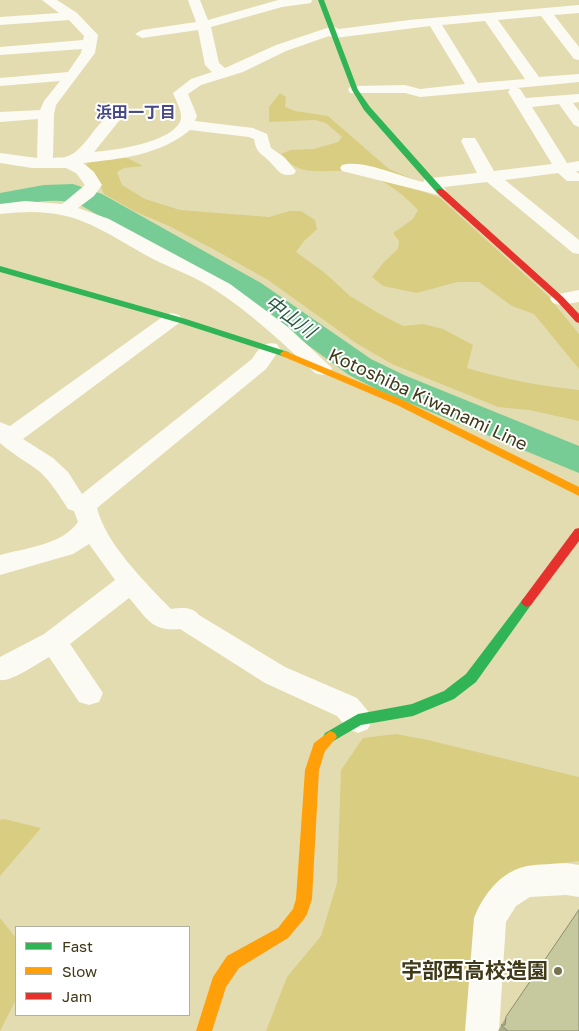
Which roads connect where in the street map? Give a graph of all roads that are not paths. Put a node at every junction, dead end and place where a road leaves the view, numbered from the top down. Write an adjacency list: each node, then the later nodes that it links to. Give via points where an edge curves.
1 (48, 0): 7 (street)
2 (194, 0): 11 (street)
3 (306, 0): 11 (street, via 281,3)
4 (322, 0): 12 (street)
5 (579, 9): 6 (street)
6 (545, 12): 8 (street); 15 (street)
7 (72, 16): 9 (street); 14 (street, via 90,35)
8 (489, 17): 10 (street); 21 (street)
9 (0, 21)
10 (434, 22): 12 (street); 22 (street)
11 (204, 25): 13 (street); 17 (street, via 212,65)
12 (334, 32): 17 (street, via 281,48); 23 (street)
13 (142, 34)
14 (90, 44): 16 (street); 18 (street, via 88,53)
15 (577, 50)
16 (0, 51)
17 (223, 74): 30 (street, via 196,82 180,93 188,116)
18 (72, 76): 20 (street); 26 (street, via 49,104)
19 (579, 78): 21 (street)
20 (0, 82)
21 (535, 82): 22 (street)
22 (474, 88): 23 (street, via 420,93 405,89)
23 (355, 90): 41 (street)
24 (579, 98): 25 (street)
25 (563, 99): 29 (street); 37 (street, via 518,98)
26 (46, 114): 28 (street); 34 (street)
27 (121, 116): 33 (street, via 114,118 88,149)
28 (0, 117)
29 (579, 122)
30 (187, 125): 33 (street, via 165,140 137,151); 38 (street, via 252,132 260,137 264,150)
31 (468, 141): 39 (street, via 484,171)
32 (0, 158): 34 (street)
33 (72, 160): 34 (street); 42 (street, via 94,185)
34 (45, 162)
35 (579, 166): 37 (street)
36 (348, 168): 41 (street, via 371,171 419,187)
37 (562, 168): 39 (street); 40 (street)
38 (288, 171)
39 (492, 176): 41 (street); 44 (street)
40 (579, 182)
41 (434, 187): 47 (street)
42 (77, 201): 43 (street); 51 (street, via 85,213 208,278 258,312)
43 (0, 209)
44 (579, 249)
45 (0, 269): 48 (street, Kotoshiba Kiwanami Line)
46 (579, 296): 47 (street)
47 (560, 299): 49 (street)
48 (172, 319): 50 (street, Kotoshiba Kiwanami Line); 52 (street)
49 (579, 320)
50 (270, 348): 51 (street, Kotoshiba Kiwanami Line); 54 (street, via 259,364)
51 (322, 368): 53 (street, Kotoshiba Kiwanami Line, via 380,393)
52 (5, 434): 54 (street, via 60,478)
53 (579, 492)
54 (87, 514): 56 (street, via 80,538 64,547); 57 (street)
55 (579, 532): 61 (street, via 471,678 449,695 414,710)
56 (0, 565)
57 (130, 583): 58 (street); 61 (street, via 165,620 186,618 275,675 347,707)
58 (53, 642): 59 (street); 60 (street)
59 (3, 669)
60 (88, 693)
61 (358, 720): 63 (street, via 335,732 319,748 312,770 304,899 300,914 282,933 233,962 219,982)
62 (579, 881): 64 (street, via 526,882 505,895 490,918)
63 (204, 1031)
64 (482, 1031)

